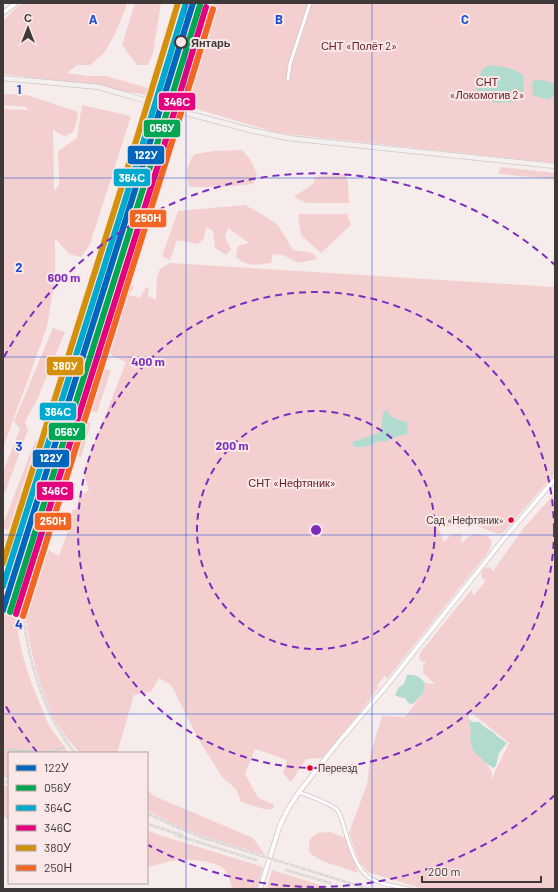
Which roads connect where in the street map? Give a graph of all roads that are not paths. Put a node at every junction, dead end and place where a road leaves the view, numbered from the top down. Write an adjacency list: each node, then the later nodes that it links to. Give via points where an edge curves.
1 (16, 3): 3 (street)
2 (310, 3): 5 (street, via 290,64)
3 (3, 12)
4 (3, 78): 6 (main road, bridge, via 99,87 190,114 288,138)
5 (288, 79)
6 (555, 166)
7 (555, 479): 8 (street)
8 (299, 792): 9 (street, via 282,821); 10 (street, via 332,805 338,811 359,867 366,876 379,882)
9 (260, 889)
10 (410, 889)

